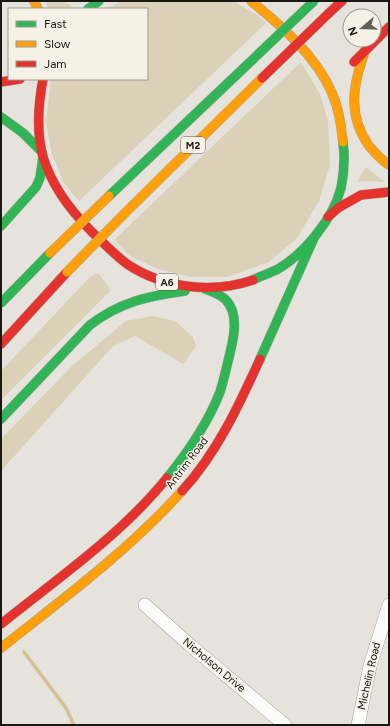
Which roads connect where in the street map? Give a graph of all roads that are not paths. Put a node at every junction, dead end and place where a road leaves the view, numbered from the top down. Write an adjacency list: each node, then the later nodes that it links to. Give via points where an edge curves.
1 (99, 1): 5 (main road)
2 (251, 1): 13 (main road, A6, via 314,62 331,92)
3 (314, 1): 23 (main road, M2, bridge, via 109,196)
4 (342, 1): 24 (main road, M2, bridge, via 125,213)
5 (89, 8)
6 (389, 26): 7 (main road)
7 (365, 51): 8 (main road); 16 (main road, via 354,93 357,128 369,146)
8 (348, 68)
9 (14, 80): 11 (main road)
10 (43, 80): 15 (main road, A6, via 38,105)
11 (1, 82)
12 (338, 84): 13 (main road)
13 (338, 113): 17 (main road, via 361,148); 19 (main road, A6, via 343,142 342,180 337,199)
14 (1, 117): 15 (main road, via 21,131)
15 (42, 154): 20 (main road, via 40,178 36,187); 22 (main road, A6, via 55,187 71,211 122,260 161,281)
16 (389, 166)
17 (389, 174)
18 (389, 192): 19 (main road, via 361,195)
19 (328, 217): 21 (main road, A6)
20 (1, 226)
21 (316, 234): 22 (main road, A6, via 296,255 272,273 241,284); 29 (main road, Antrim Road / A6, via 254,375 221,437 194,476 154,522)
22 (203, 289): 25 (main road, via 132,300 102,315); 28 (main road, Antrim Road / A6, via 223,297 230,306 234,324 232,345 220,391 196,439 173,472 140,509)
23 (1, 303)
24 (1, 344)
25 (1, 419)
26 (145, 604): 30 (street, Nicholson Drive)
27 (389, 605): 31 (street, Michelin Road, via 370,666)
28 (1, 624)
29 (1, 648)
30 (285, 725)
31 (358, 725)

